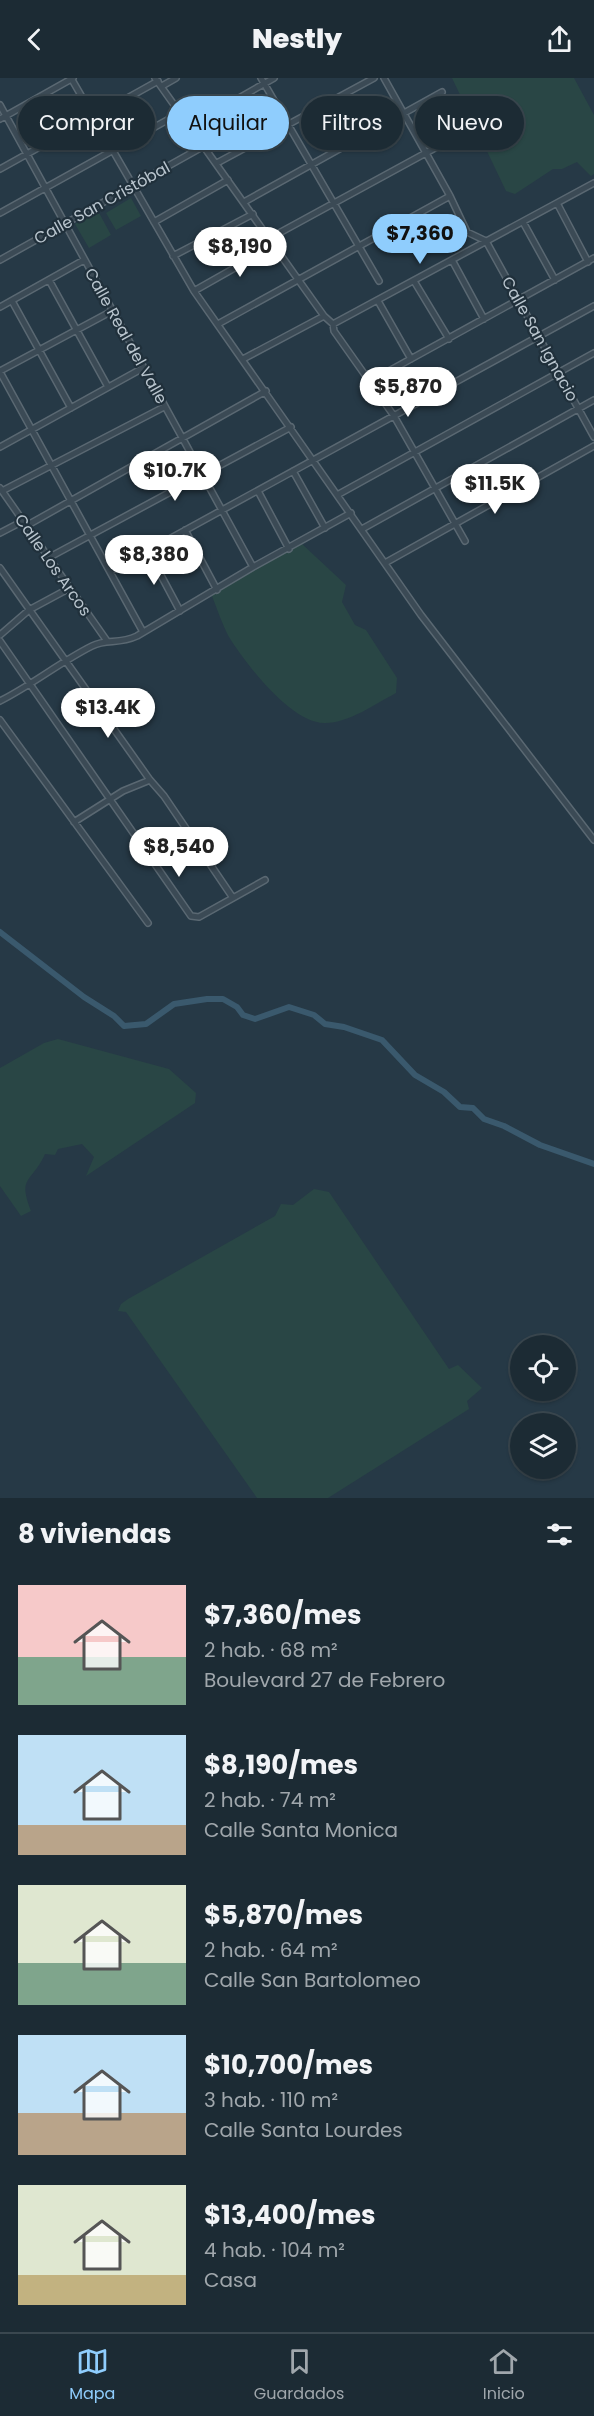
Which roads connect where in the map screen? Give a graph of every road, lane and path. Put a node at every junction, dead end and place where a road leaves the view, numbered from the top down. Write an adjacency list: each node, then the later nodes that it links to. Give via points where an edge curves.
1 (72, 78): 9 (street); 17 (street)
2 (176, 78): 7 (street)
3 (274, 78): 6 (street)
4 (374, 78): 19 (street)
5 (384, 78): 14 (street)
6 (263, 81): 12 (street); 13 (street)
7 (158, 82): 10 (street); 11 (street)
8 (442, 92): 16 (street)
9 (82, 96)
10 (132, 96)
11 (168, 96)
12 (239, 96)
13 (271, 96)
14 (394, 96)
15 (0, 105): 17 (street, Calle Real del Valle)
16 (403, 113): 28 (street)
17 (3, 117): 29 (street, Calle Real del Valle)
18 (167, 120): 27 (street)
19 (289, 123)
20 (289, 127): 31 (street)
21 (35, 150): 29 (street)
22 (197, 150): 35 (street, Calle San Cristóbal)
23 (207, 150): 30 (street)
24 (240, 150): 30 (street)
25 (336, 150): 31 (street)
26 (431, 150): 28 (street)
27 (113, 151): 35 (street); 36 (street)
28 (426, 153): 37 (street); 40 (street)
29 (28, 154): 32 (street); 36 (street, Calle Real del Valle)
30 (217, 163): 33 (street)
31 (310, 164): 38 (street); 40 (street)
32 (0, 169)
33 (228, 180): 38 (street); 43 (street)
34 (594, 183): 39 (street)
35 (134, 186): 43 (street); 45 (street, Calle San Cristóbal)
36 (46, 188): 41 (street); 45 (street, Calle Real del Valle)
37 (450, 196): 47 (street, via 467,232); 49 (street)
38 (244, 202): 42 (street)
39 (557, 203): 44 (street); 54 (street)
40 (333, 204): 46 (street); 49 (street)
41 (0, 213)
42 (253, 214): 46 (street); 50 (street)
43 (154, 222): 50 (street)
44 (522, 222): 47 (street); 57 (street)
45 (66, 223): 51 (street, Calle San Cristóbal); 52 (street, Calle Real del Valle)
46 (270, 238): 48 (street)
47 (486, 241): 53 (street); 61 (street, Calle San Ignacio)
48 (275, 245): 55 (street); 60 (street)
49 (357, 247): 55 (street); 58 (street)
50 (174, 256): 60 (street)
51 (0, 260)
52 (84, 260): 56 (street); 66 (street, Calle Real del Valle)
53 (452, 260): 59 (street); 68 (street)
54 (591, 260): 57 (street)
55 (299, 279): 67 (street); 69 (street)
56 (49, 280): 62 (street); 71 (street)
57 (555, 280): 61 (street)
58 (379, 281)
59 (414, 281): 63 (street); 73 (street)
60 (194, 291): 69 (street)
61 (519, 300): 68 (street); 72 (street, Calle San Ignacio)
62 (12, 301): 65 (street); 74 (street)
63 (378, 301): 70 (street); 77 (street)
64 (594, 306): 72 (street)
65 (0, 307)
66 (112, 311): 71 (street); 78 (street, Calle Real del Valle)
67 (324, 316): 70 (street); 76 (street)
68 (484, 319): 73 (street)
69 (218, 324): 76 (street)
70 (333, 324): 81 (street)
71 (77, 330): 74 (street); 82 (street)
72 (538, 336): 80 (street, Calle San Ignacio); 88 (street)
73 (448, 339): 77 (street)
74 (39, 350): 79 (street); 86 (street)
75 (594, 353): 80 (street)
76 (243, 359): 83 (street)
77 (411, 359): 81 (street)
78 (143, 368): 82 (street); 85 (street, Calle Real del Valle)
79 (0, 372): 90 (street)
80 (559, 373): 87 (street, Calle San Ignacio); 95 (street)
81 (369, 382): 88 (street)
82 (108, 387): 86 (street)
83 (266, 391): 89 (street); 92 (street)
84 (594, 400): 87 (street)
85 (164, 407): 92 (street, Calle Real del Valle); 97 (street)
86 (71, 408): 90 (street)
87 (578, 408): 91 (street, Calle San Ignacio); 100 (street)
88 (394, 416): 95 (street); 96 (street)
89 (291, 427): 96 (street); 99 (street)
90 (32, 429): 94 (street); 97 (street)
91 (594, 437)
92 (182, 439): 99 (street, Calle Real del Valle); 104 (street)
93 (594, 446): 108 (street)
94 (0, 447)
95 (415, 452): 100 (street); 103 (street)
96 (314, 460): 98 (street); 103 (street)
97 (53, 466): 101 (street); 104 (street)
98 (293, 471): 102 (street); 109 (street)
99 (202, 474): 105 (street, Calle Real del Valle); 113 (street)
100 (435, 488): 108 (street); 110 (street)
101 (1, 489): 107 (street, Calle Los Arcos)
102 (258, 491): 105 (street); 115 (street)
103 (339, 494): 106 (street)
104 (72, 500): 107 (street); 113 (street)
105 (222, 510): 111 (street); 119 (street, Calle Real del Valle)
106 (351, 513): 109 (street); 110 (street)
107 (24, 523): 112 (street); 117 (street, Calle Los Arcos)
108 (455, 524): 114 (street); 118 (street)
109 (325, 528): 115 (street)
110 (362, 529): 118 (street)
111 (185, 531): 116 (street); 123 (street)
112 (0, 533)
113 (91, 534): 117 (street); 121 (street)
114 (465, 541)
115 (289, 549): 119 (street)
116 (148, 551): 121 (street); 125 (street)
117 (48, 558): 122 (street, Calle Los Arcos)
118 (385, 563): 137 (street)
119 (253, 567): 123 (street)
120 (0, 568): 124 (street)
121 (111, 572): 126 (street)
122 (68, 589): 124 (street); 129 (street, Calle Los Arcos)
123 (217, 590): 125 (street)
124 (29, 610): 127 (street); 130 (street)
125 (180, 611): 126 (street)
126 (143, 632): 129 (street, via 120,643)
127 (0, 635)
128 (0, 641): 131 (street)
129 (106, 641): 130 (street)
130 (67, 660): 131 (street); 134 (street)
131 (32, 685): 132 (street); 135 (street)
132 (0, 701)
133 (0, 720): 136 (street)
134 (150, 780): 135 (street); 139 (street)
135 (112, 799): 136 (street); 139 (street, via 191,916 199,917)
136 (74, 822): 140 (street)
137 (594, 840)
138 (265, 880): 139 (street)
139 (233, 898)
140 (148, 923)

